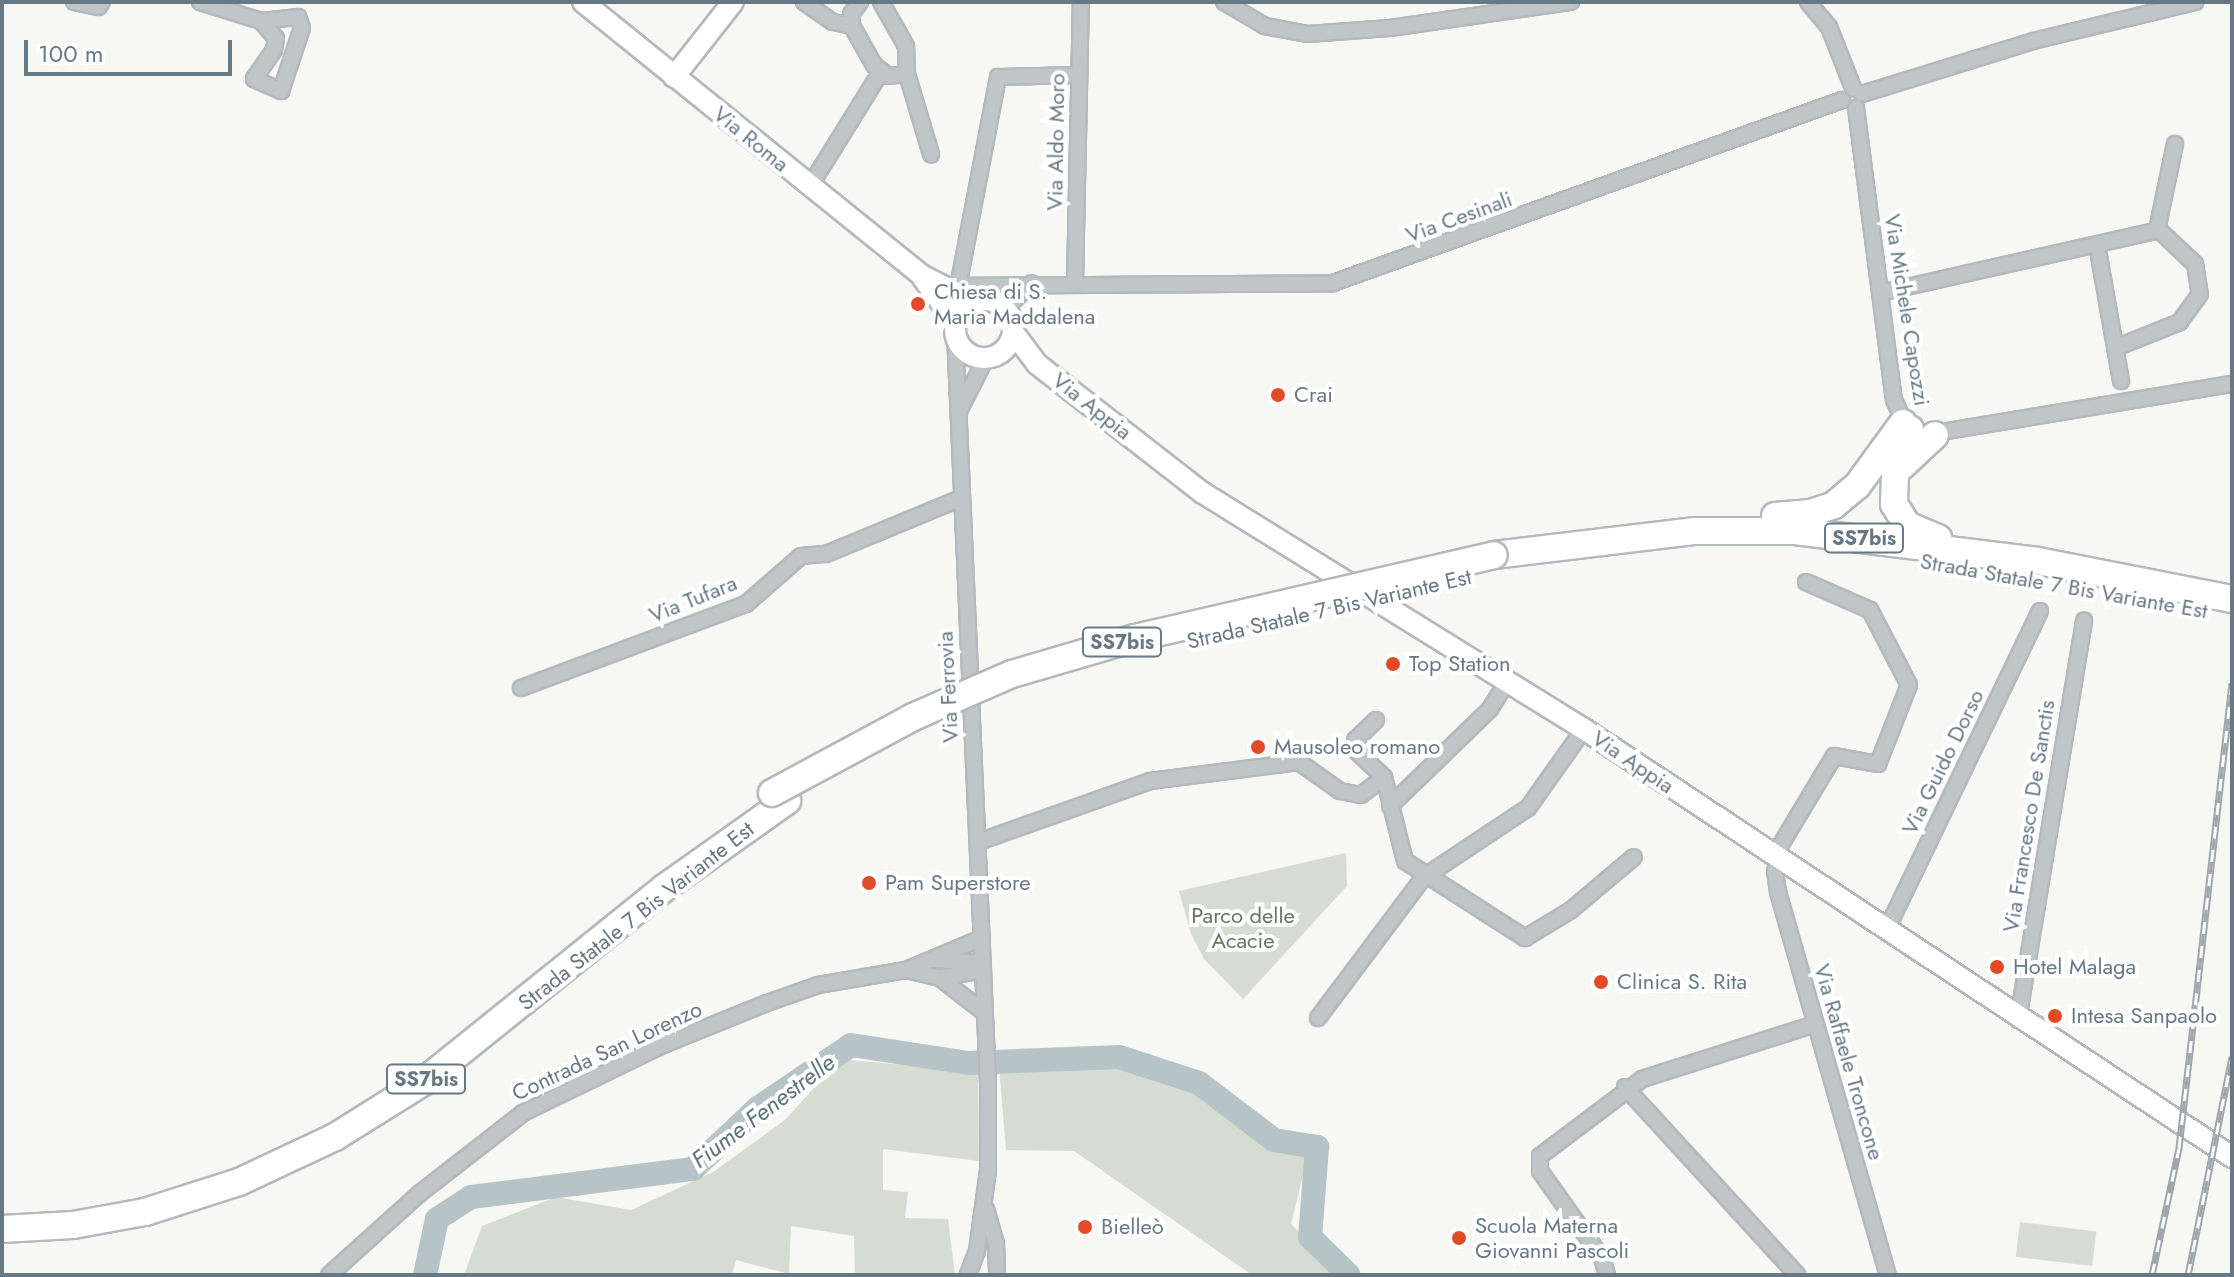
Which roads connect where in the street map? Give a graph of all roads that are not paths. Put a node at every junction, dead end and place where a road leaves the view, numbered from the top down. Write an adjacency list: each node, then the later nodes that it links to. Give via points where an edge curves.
1 (74, 2): 2 (street, via 98,7)
2 (102, 2)
3 (200, 2): 16 (street)
4 (583, 2): 22 (street, Via Roma)
5 (733, 2): 22 (street)
6 (804, 2): 18 (street, via 833,22)
7 (860, 2): 18 (street, via 851,14)
8 (881, 2): 20 (street, via 906,46)
9 (1081, 2): 21 (street, Via Aldo Moro)
10 (1224, 2): 11 (street, via 1265,26 1308,34)
11 (1571, 2)
12 (1808, 2): 17 (street)
13 (1827, 2): 17 (street)
14 (2195, 2): 15 (street)
15 (2166, 6): 23 (street)
16 (261, 21): 16 (street, via 298,17 302,28 281,91 254,79 276,38)
17 (1827, 24): 23 (street, Via Michele Capozzi)
18 (852, 26): 19 (street)
19 (880, 73): 20 (street); 26 (street)
20 (907, 74): 25 (street)
21 (1079, 75): 30 (street, Via Aldo Moro); 32 (street, via 998,77)
22 (674, 77): 26 (street, Via Roma)
23 (1857, 97): 30 (street, Via Cesinali, via 1844,91 1842,100 1333,283); 33 (street, Via Michele Capozzi)
24 (2175, 144): 27 (street)
25 (931, 154)
26 (810, 186): 29 (street, Via Roma)
27 (2157, 230): 33 (street); 38 (street, via 2195,264 2200,294 2180,322)
28 (2099, 256): 38 (street)
29 (921, 275): 32 (street, Via Roma); 36 (street, Via Roma)
30 (1075, 282): 31 (street, Via Cesinali)
31 (1032, 283): 34 (street, Via Cesinali); 35 (street)
32 (949, 286): 34 (street, Via Roma)
33 (1880, 293): 44 (street, Via Michele Capozzi, via 1894,400)
34 (977, 295): 35 (street); 36 (street)
35 (1005, 309): 37 (street)
36 (956, 328): 39 (street, via 963,349); 43 (street, Via Ferrovia)
37 (1013, 332): 39 (street); 40 (street, Via Appia)
38 (2115, 348): 41 (street)
39 (991, 357): 40 (street, Via Appia); 43 (street)
40 (1037, 364): 54 (street, Via Appia, via 1203,493)
41 (2121, 381)
42 (2232, 384): 44 (street, Via Michele Capozzi)
43 (957, 415): 45 (street, Via Ferrovia)
44 (1916, 429): 46 (highway, via 1834,505 1810,513 1741,518); 47 (highway, via 1895,475 1894,504 1907,525)
45 (961, 498): 55 (street, Via Tufara, via 826,554 801,556 746,604); 61 (street, Via Ferrovia)
46 (1696, 531): 47 (highway, Strada Statale 7 Bis Variante Est / SS7bis, via 1795,531); 48 (highway, Strada Statale 7 Bis Variante Est / SS7bis)
47 (1983, 553): 50 (highway, Strada Statale 7 Bis Variante Est / SS7bis)
48 (1495, 562): 52 (highway, Strada Statale 7 Bis Variante Est / SS7bis, via 1772,545 1930,561); 59 (highway, Strada Statale 7 Bis Variante Est / SS7bis, via 1057,676 908,735)
49 (1806, 582): 63 (street, via 1870,610 1909,685 1878,764 1834,756)
50 (2232, 599)
51 (2040, 611): 65 (street, Via Guido Dorso)
52 (2232, 616)
53 (2084, 620): 73 (street, Via Francesco De Sanctis)
54 (1507, 682): 57 (street, Via Appia); 60 (street, via 1490,709)
55 (521, 688)
56 (1376, 720): 58 (street, via 1355,740 1355,750)
57 (1584, 729): 63 (street, Via Appia); 64 (street, via 1528,808)
58 (1384, 777): 60 (street); 61 (street, via 1361,795 1340,791 1299,762 1150,781)
59 (780, 797): 78 (highway, Strada Statale 7 Bis Variante Est / SS7bis, via 678,858 427,1059 323,1126 265,1155 155,1193 95,1206); 79 (highway, Strada Statale 7 Bis Variante Est / SS7bis, via 423,1082 335,1137 239,1182 145,1212 73,1225)
60 (1390, 806): 64 (street, via 1405,861)
61 (978, 842): 66 (street, Via Ferrovia)
62 (1634, 857): 64 (street, via 1571,910 1525,938)
63 (1777, 858): 65 (street, Via Appia); 74 (street, Via Raffaele Troncone, via 1778,892)
64 (1424, 877): 72 (street)
65 (1886, 931): 73 (street, Via Appia)
66 (982, 938): 67 (street, Contrada San Lorenzo); 68 (street, Via Ferrovia)
67 (926, 961): 68 (street, Contrada San Lorenzo); 69 (street, Contrada San Lorenzo)
68 (983, 966): 70 (street, Contrada San Lorenzo); 71 (street, Via Ferrovia)
69 (906, 970): 70 (street, Contrada San Lorenzo); 80 (street, Contrada San Lorenzo, via 851,978 767,1003 663,1045 523,1113 419,1194)
70 (940, 978): 71 (street, Contrada San Lorenzo)
71 (985, 1013): 77 (street, Via Ferrovia)
72 (1318, 1018)
73 (2018, 1020): 76 (street, Via Appia)
74 (1815, 1024): 75 (street); 85 (street, Via Raffaele Troncone)
75 (1625, 1087): 83 (street, via 1546,1149 1538,1163 1558,1201 1602,1258); 84 (street)
76 (2232, 1157)
77 (984, 1201): 81 (street); 82 (street, via 996,1243)
78 (2, 1214)
79 (2, 1229)
80 (329, 1275)
81 (968, 1275)
82 (997, 1275)
83 (1607, 1275)
84 (1797, 1275)
85 (1888, 1275)

